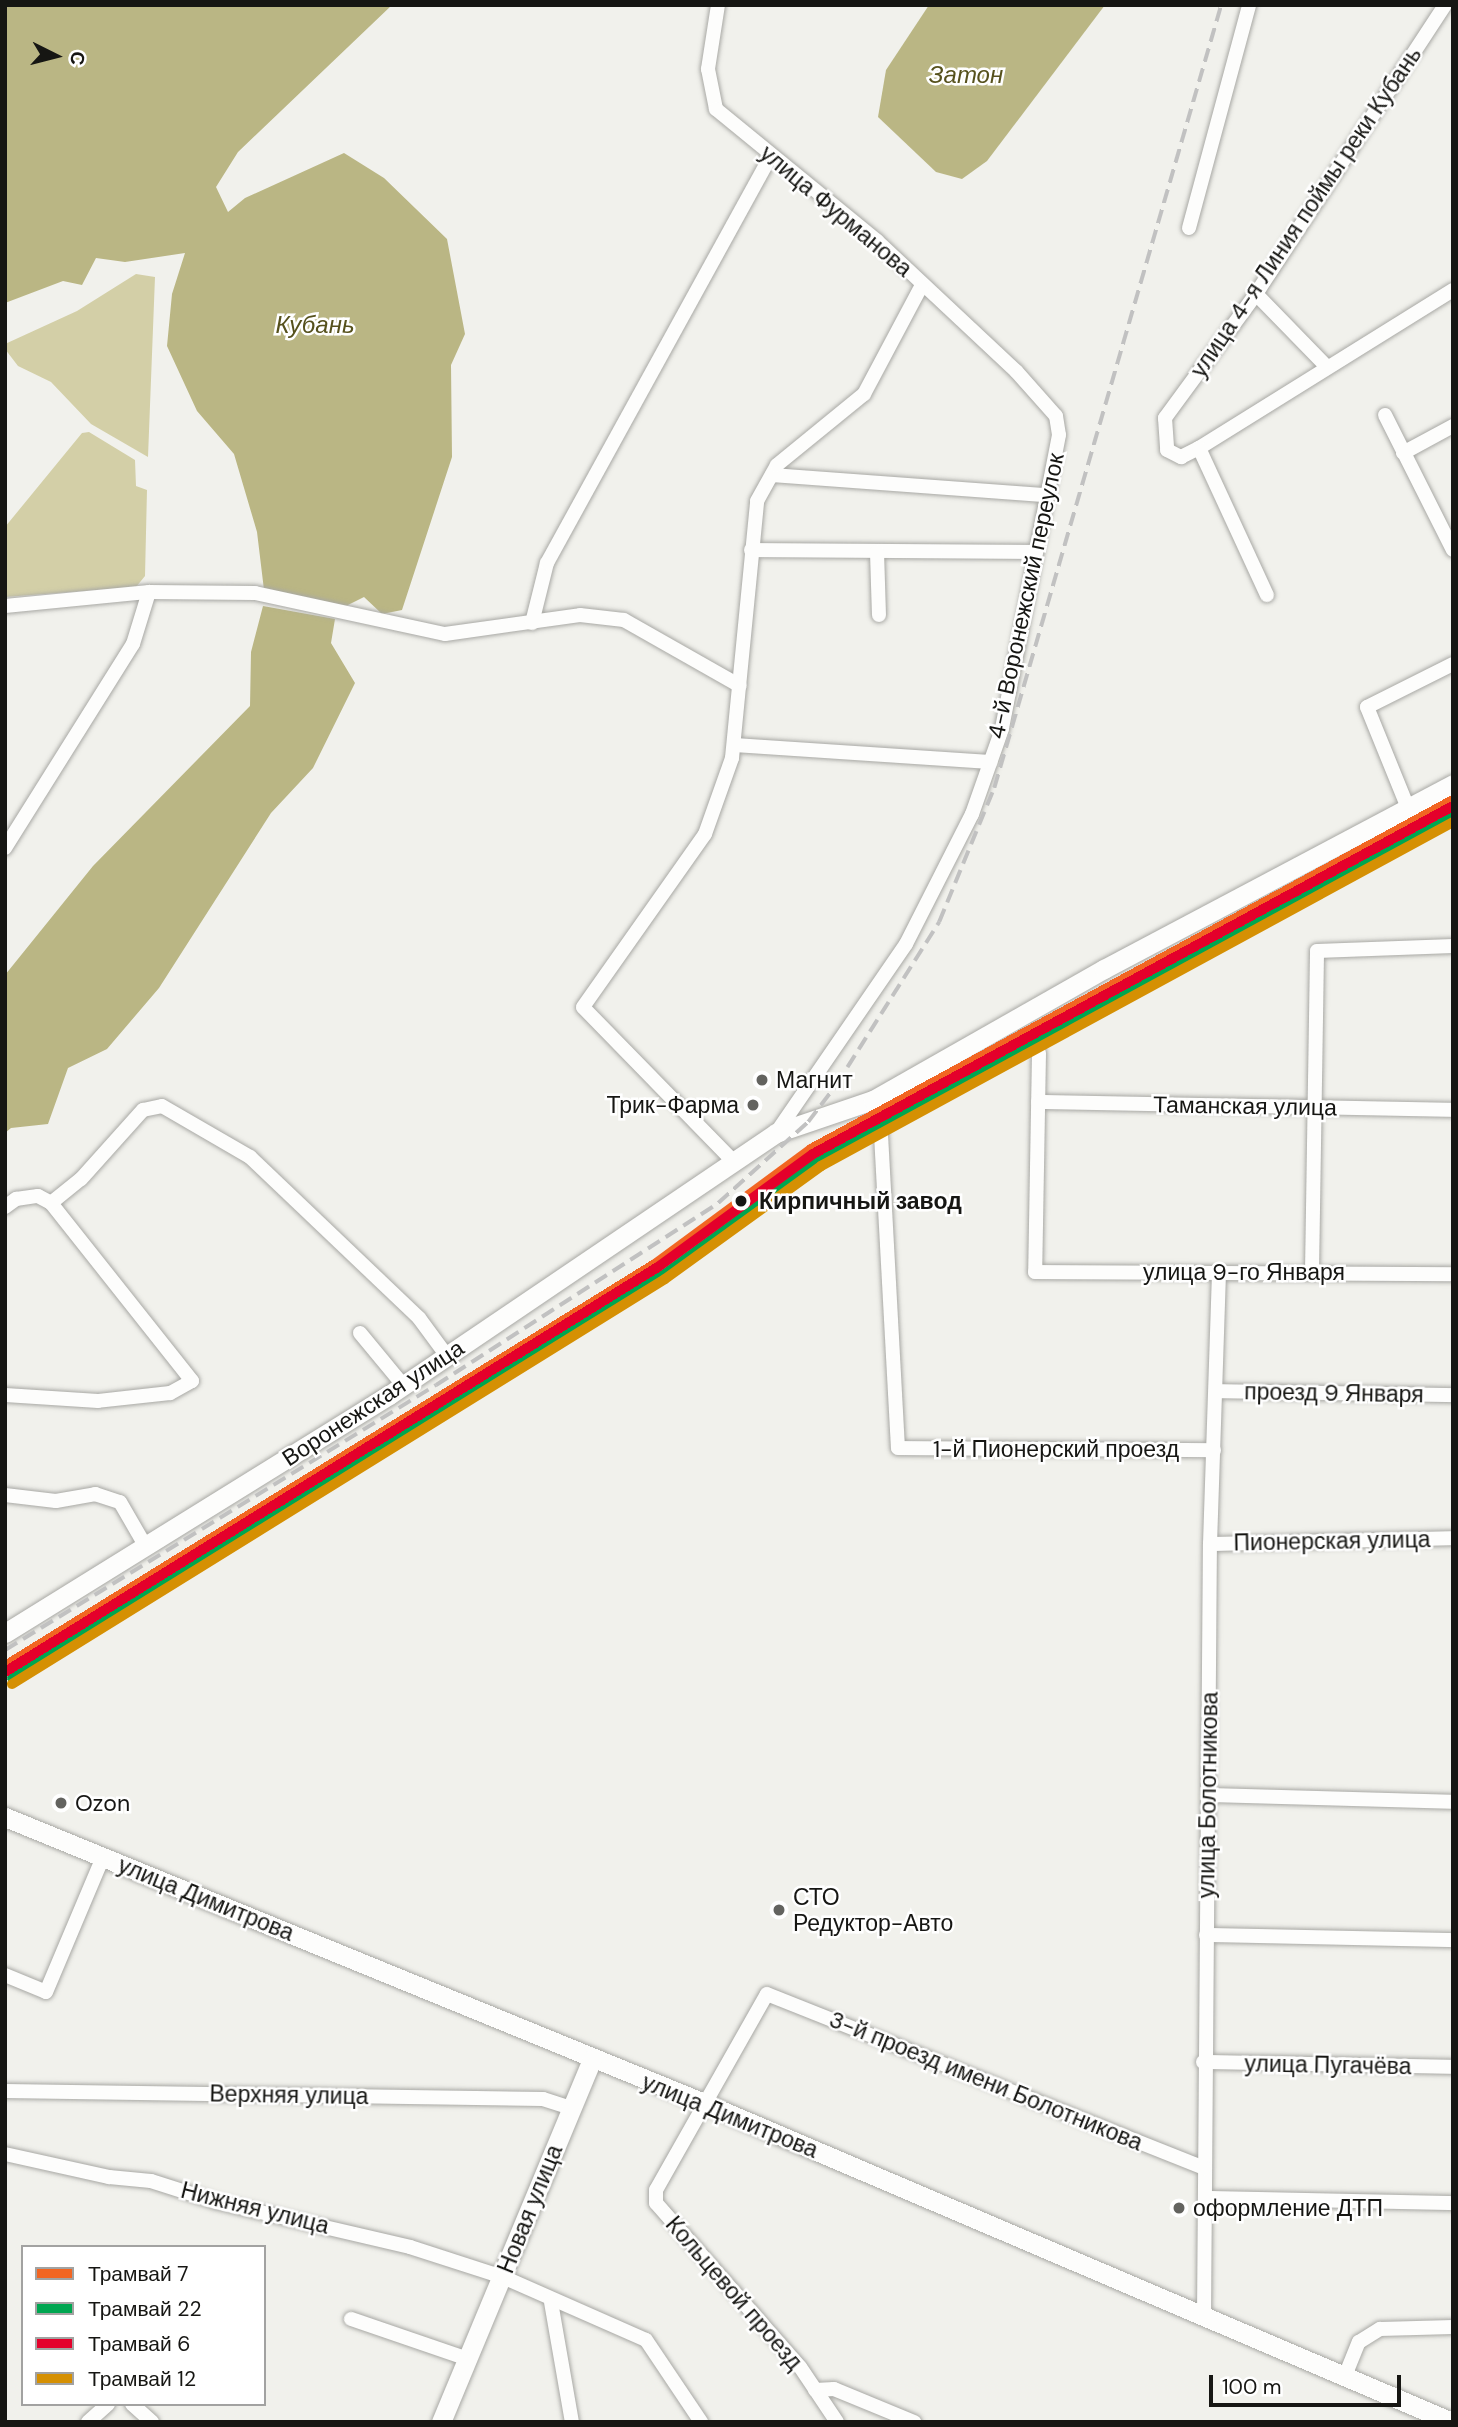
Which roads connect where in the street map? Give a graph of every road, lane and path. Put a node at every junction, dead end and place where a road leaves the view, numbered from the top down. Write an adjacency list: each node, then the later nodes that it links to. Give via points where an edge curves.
1 (718, 5): 4 (street, улица Фурманова, via 708,69 716,109)
2 (1249, 5): 5 (street)
3 (1445, 5): 8 (street, улица 4-я Линия поймы реки Кубань)
4 (771, 156): 6 (street, улица Фурманова, via 877,241); 25 (street, via 547,563)
5 (1189, 228)
6 (922, 285): 10 (street, улица Фурманова); 15 (street, via 864,394)
7 (1453, 290): 9 (street)
8 (1256, 294): 9 (street); 13 (street, улица 4-я Линия поймы реки Кубань, via 1165,418 1167,450 1181,457)
9 (1325, 366): 13 (street)
10 (1032, 386): 16 (street, 4-й Воронежский переулок, via 1056,415 1059,435)
11 (1385, 415): 14 (street)
12 (1453, 426): 14 (street)
13 (1199, 449): 22 (street)
14 (1403, 453): 18 (street)
15 (772, 475): 16 (street); 17 (street, via 757,501)
16 (1046, 495): 20 (street, 4-й Воронежский переулок)
17 (751, 550): 19 (street); 27 (street)
18 (1453, 550)
19 (877, 552): 20 (street); 24 (street)
20 (1034, 552): 29 (street, 4-й Воронежский переулок, via 1002,729)
21 (149, 593): 23 (street); 25 (street, via 255,593 445,634); 32 (street, via 133,644)
22 (1267, 595)
23 (5, 606)
24 (879, 615)
25 (532, 623): 27 (street, via 580,615 624,620)
26 (1453, 664): 31 (street, via 1367,707)
27 (740, 686): 28 (street)
28 (734, 745): 29 (street); 40 (street, via 705,834 583,1007)
29 (990, 762): 39 (street, 4-й Воронежский переулок, via 925,914)
30 (1453, 784): 31 (street, Воронежская улица)
31 (1408, 808): 35 (street, Воронежская улица, via 1104,968)
32 (5, 849)
33 (1453, 946): 37 (street, via 1317,951)
34 (1039, 1053): 36 (street)
35 (873, 1100): 39 (street, Воронежская улица); 52 (street, 1-й Пионерский проезд, via 880,1116 898,1448)
36 (1038, 1102): 37 (street, Таманская улица); 44 (street, улица 9-го Января, via 1035,1272)
37 (1315, 1107): 38 (street, Таманская улица); 43 (street)
38 (1453, 1110)
39 (776, 1133): 40 (street, Воронежская улица)
40 (734, 1162): 47 (street, Воронежская улица)
41 (51, 1203): 42 (street, via 38,1196); 47 (street, via 97,1164 143,1110 162,1106 250,1157 419,1318); 50 (street, via 192,1381 170,1393 98,1401)
42 (5, 1207)
43 (1312, 1272): 44 (street, улица 9-го Января); 45 (street, улица 9-го Января)
44 (1219, 1273): 49 (street, улица Болотникова)
45 (1453, 1274)
46 (360, 1333): 48 (street)
47 (447, 1356): 48 (street, Воронежская улица)
48 (403, 1385): 56 (street, Воронежская улица)
49 (1216, 1391): 51 (street, проезд 9 Января); 52 (street, улица Болотникова)
50 (5, 1395)
51 (1453, 1395)
52 (1214, 1450): 55 (street, улица Болотникова)
53 (5, 1495): 56 (street, via 56,1501 95,1494 120,1502)
54 (1453, 1538): 55 (street, Пионерская улица)
55 (1210, 1544): 58 (street, улица Болотникова)
56 (146, 1547): 57 (street, Воронежская улица)
57 (5, 1633)
58 (1208, 1795): 59 (street); 62 (street, улица Болотникова)
59 (1453, 1802)
60 (5, 1817): 61 (street, улица Димитрова)
61 (103, 1857): 64 (street, via 46,1992); 66 (street, улица Димитрова)
62 (1206, 1935): 63 (street); 67 (street, улица Болотникова)
63 (1453, 1940)
64 (5, 1975)
65 (767, 1994): 70 (street, Кольцевой проезд); 73 (street, 3-й проезд имени Болотникова)
66 (592, 2059): 70 (street, улица Димитрова); 71 (street, Новая улица)
67 (1203, 2062): 68 (street, улица Пугачёва); 73 (street, улица Болотникова)
68 (1453, 2067)
69 (5, 2091): 71 (street, Верхняя улица, via 543,2099)
70 (704, 2103): 78 (street, улица Димитрова); 83 (street, Кольцевой проезд, via 656,2190 656,2203)
71 (571, 2108): 76 (street, Новая улица)
72 (5, 2154): 76 (street, Нижняя улица, via 109,2177 151,2181 217,2202 410,2247)
73 (1205, 2168): 74 (street, улица Болотникова)
74 (1206, 2198): 75 (street); 78 (street, улица Болотникова)
75 (1453, 2203)
76 (503, 2277): 77 (street, Нижняя улица); 81 (street, Новая улица)
77 (551, 2302): 90 (street); 91 (street, Нижняя улица, via 646,2340)
78 (1204, 2317): 82 (street, улица Димитрова)
79 (351, 2319): 81 (street)
80 (1453, 2328): 82 (street, via 1380,2329 1359,2342)
81 (468, 2359): 89 (street, Новая улица)
82 (1345, 2376): 86 (street, улица Димитрова)
83 (815, 2390): 92 (street); 93 (street, Кольцевой проезд, via 834,2389)
84 (105, 2406): 87 (street)
85 (134, 2406): 88 (street)
86 (1422, 2416): 94 (street, улица Димитрова)
87 (88, 2422)
88 (152, 2422)
89 (441, 2422)
90 (572, 2422)
91 (701, 2422)
92 (837, 2422)
93 (914, 2422)
94 (1452, 2422)

